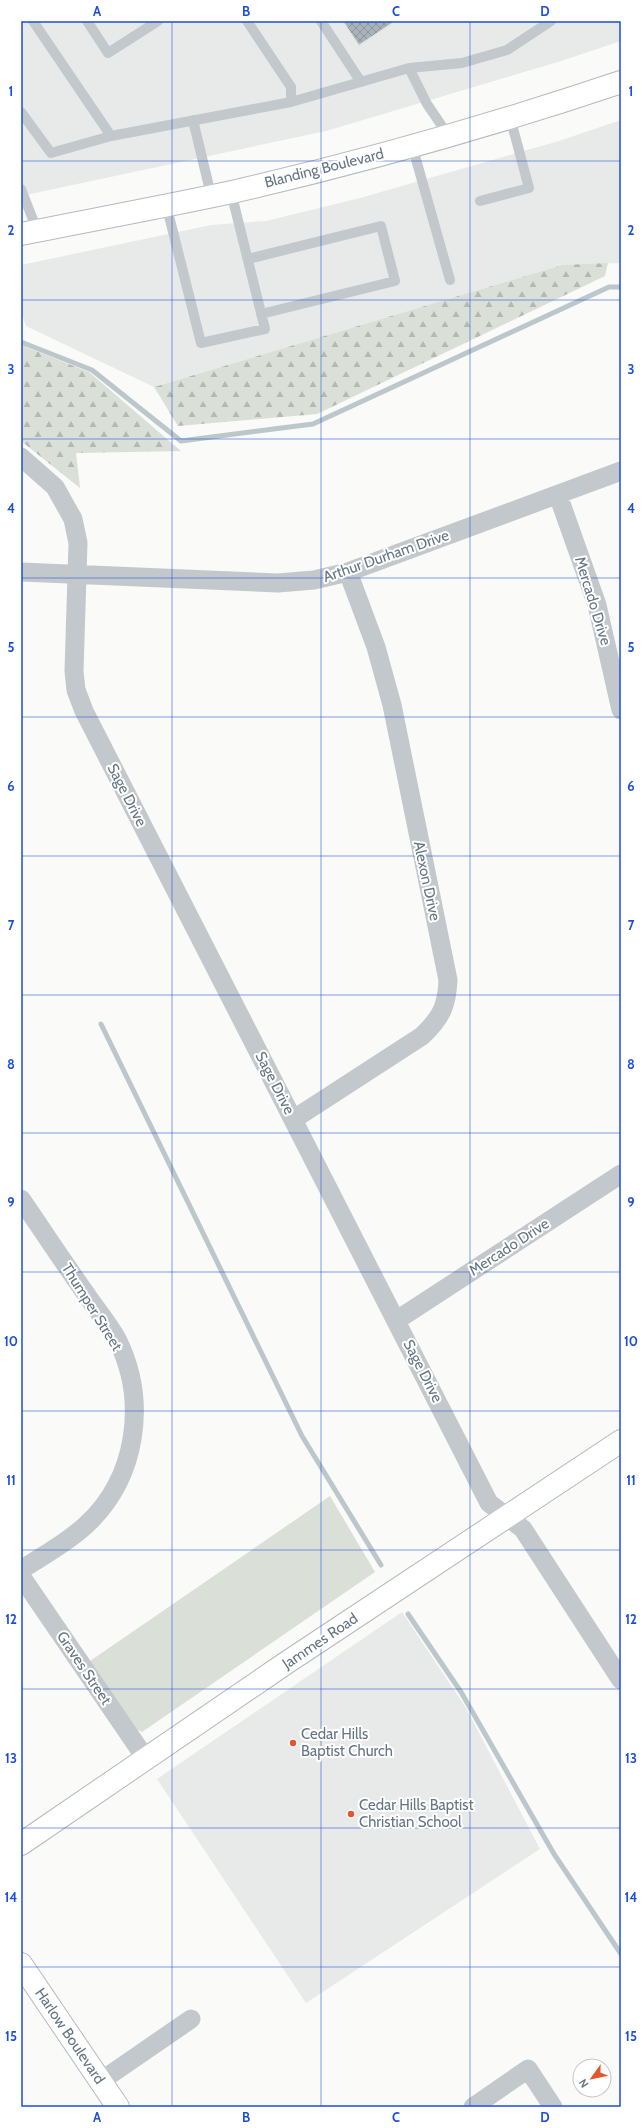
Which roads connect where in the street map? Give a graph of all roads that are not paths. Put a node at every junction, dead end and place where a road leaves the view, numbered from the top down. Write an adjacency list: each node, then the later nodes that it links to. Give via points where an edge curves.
1 (34, 21): 16 (lane)
2 (87, 21): 7 (lane, via 108,53)
3 (158, 21): 7 (lane)
4 (247, 21): 11 (lane, via 291,87)
5 (321, 21): 9 (lane)
6 (550, 21): 8 (lane, via 507,50 462,63)
7 (145, 24)
8 (409, 68): 9 (lane); 15 (lane, via 427,104)
9 (361, 82): 11 (lane)
10 (621, 82): 13 (street, Blanding Boulevard)
11 (291, 102): 14 (lane)
12 (21, 112): 16 (lane, via 51,154)
13 (510, 117): 15 (street, Blanding Boulevard); 20 (lane, via 529,188)
14 (193, 120): 16 (lane); 19 (lane)
15 (448, 135): 17 (street, Blanding Boulevard)
16 (111, 136)
17 (412, 145): 19 (street, Blanding Boulevard); 24 (lane)
18 (21, 189): 22 (lane)
19 (221, 194): 21 (street, Blanding Boulevard); 23 (lane)
20 (480, 202)
21 (166, 204): 22 (street, Blanding Boulevard); 25 (lane, via 201,343 265,329)
22 (29, 232)
23 (248, 259): 25 (lane); 25 (lane, via 381,226 395,281)
24 (450, 280)
25 (261, 314)
26 (21, 457): 31 (street, Sage Drive, via 55,486 73,519 78,543)
27 (621, 472): 28 (street, Arthur Durham Drive)
28 (558, 494): 30 (street, Arthur Durham Drive); 32 (street, Mercado Drive, via 597,605)
29 (21, 572): 31 (street, Arthur Durham Drive)
30 (348, 572): 31 (street, Arthur Durham Drive, via 314,580 278,583); 33 (street, Alexon Drive, via 376,647 392,705 448,980 447,998 435,1024 422,1036)
31 (77, 575): 33 (street, Sage Drive, via 74,671 76,690 84,711)
32 (621, 710)
33 (294, 1119): 36 (street, Sage Drive)
34 (621, 1174): 36 (street, Mercado Drive)
35 (21, 1199): 39 (street, Thumper Street, via 116,1339 129,1370 135,1404 134,1434 127,1462 116,1488 85,1526)
36 (397, 1320): 38 (street, Sage Drive, via 489,1503)
37 (621, 1441): 38 (street, Jammes Road)
38 (506, 1516): 41 (street, Sage Drive, via 523,1529); 42 (street, Jammes Road)
39 (21, 1570)
40 (21, 1576): 42 (street, Graves Street)
41 (620, 1676)
42 (146, 1759): 43 (street, Jammes Road)
43 (21, 1844)
44 (21, 1964): 46 (street, Harlow Boulevard)
45 (191, 2019): 46 (street)
46 (101, 2081): 47 (street, Harlow Boulevard)
47 (118, 2107)
48 (473, 2107): 49 (street, via 528,2070)
49 (554, 2107)

